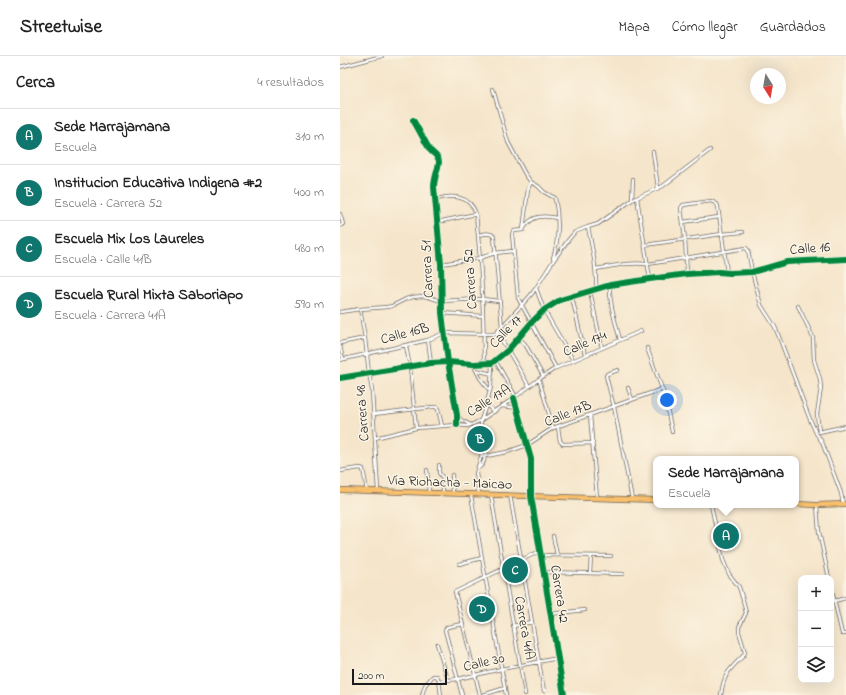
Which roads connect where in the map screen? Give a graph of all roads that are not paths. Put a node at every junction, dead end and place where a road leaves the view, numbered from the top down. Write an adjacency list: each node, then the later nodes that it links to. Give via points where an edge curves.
1 (382, 56): 2 (street)
2 (340, 67)
3 (493, 89): 8 (street, via 508,142)
4 (413, 120): 11 (street, Carrera 51, via 431,151 438,157 434,183)
5 (710, 150): 9 (street)
6 (653, 152): 9 (street)
7 (633, 179): 12 (street)
8 (531, 182): 16 (street, via 554,198); 21 (street)
9 (658, 188): 10 (street)
10 (637, 198): 12 (street); 26 (street)
11 (435, 200): 14 (street, via 453,197 463,199 471,204); 17 (street, Carrera 51)
12 (632, 200): 20 (street, via 598,224)
13 (340, 214): 19 (street, via 343,224)
14 (476, 214): 17 (street); 23 (street, Carrera 52)
15 (719, 217): 18 (street); 18 (street, via 717,204 712,201 704,202 682,206); 24 (street)
16 (557, 218): 21 (street, via 545,216 531,219); 33 (street, via 556,251)
17 (437, 222): 34 (street, Carrera 51)
18 (683, 222): 25 (street)
19 (340, 226)
20 (588, 227): 33 (street, via 575,232); 36 (street)
21 (523, 230): 27 (street, via 512,234)
22 (743, 232): 24 (street)
23 (478, 234): 29 (street, via 494,236); 30 (street, Carrera 52)
24 (722, 234): 25 (street); 28 (street)
25 (685, 239): 26 (street); 31 (street)
26 (645, 245): 35 (street)
27 (513, 251): 29 (street); 49 (street, via 518,298)
28 (724, 252): 31 (street); 37 (street); 38 (street, via 746,248)
29 (496, 253): 30 (street); 48 (street)
30 (480, 258): 34 (street); 46 (street, Carrera 52)
31 (686, 258): 35 (street); 39 (street)
32 (846, 259): 38 (street, Calle 16, via 787,262)
33 (553, 261): 42 (street)
34 (441, 264): 47 (street, Carrera 51)
35 (648, 264): 36 (street, via 635,263); 40 (street)
36 (596, 269): 43 (street)
37 (727, 272): 38 (street, Calle 16); 39 (street, Calle 16)
38 (752, 272): 114 (street, via 760,305 775,327 809,417)
39 (687, 274): 40 (street, Calle 17)
40 (650, 279): 41 (street, Calle 17)
41 (610, 285): 43 (street, Calle 17); 65 (street, via 609,292)
42 (536, 288): 49 (street); 52 (street)
43 (596, 289): 44 (street, Calle 17)
44 (590, 291): 45 (street, Calle 17); 68 (street)
45 (572, 297): 52 (street, Calle 17, via 560,300); 72 (street)
46 (482, 299): 47 (street); 48 (street); 55 (street, Carrera 52)
47 (441, 300): 51 (street, via 429,296 413,296 392,306); 54 (street, Carrera 51)
48 (499, 301): 57 (street)
49 (522, 305): 56 (street); 57 (street)
50 (798, 306): 114 (street, via 813,338 814,360 820,379)
51 (360, 309): 53 (street); 62 (street, Carrera 48)
52 (544, 310): 56 (street, Calle 17); 75 (street)
53 (340, 312)
54 (442, 313): 55 (street); 59 (street, Carrera 51)
55 (483, 316): 60 (street, Carrera 52)
56 (532, 322): 63 (street, Calle 17); 82 (street)
57 (502, 327): 61 (street)
58 (641, 331): 65 (street, Calle 174)
59 (444, 333): 60 (street, Calle 16B); 64 (street, Calle 16B); 76 (street, Carrera 51)
60 (484, 333): 61 (street, Calle 16B); 78 (street, Carrera 52)
61 (496, 333): 70 (street)
62 (365, 338): 66 (street); 71 (street, Carrera 48)
63 (519, 338): 70 (street, Calle 17); 87 (street)
64 (428, 340): 67 (street, Calle 16B); 77 (street)
65 (620, 340): 68 (street, Calle 174)
66 (340, 345): 73 (street)
67 (406, 346): 71 (street, Calle 16B); 81 (street)
68 (602, 348): 72 (street, Calle 174)
69 (647, 348): 92 (street)
70 (508, 350): 74 (street, Calle 17); 90 (street)
71 (367, 354): 73 (street, Calle 16B); 85 (street, Carrera 48)
72 (585, 355): 75 (street, Calle 174)
73 (342, 359)
74 (495, 360): 79 (street, Calle 17); 94 (street, Carrera 42)
75 (573, 360): 82 (street, Calle 174)
76 (448, 362): 77 (street, Calle 17); 80 (street, Calle 17); 103 (street, Carrera 51)
77 (431, 363): 81 (street, Calle 17)
78 (484, 363): 79 (street, Calle 17); 80 (street, Calle 17)
79 (492, 363): 86 (street)
80 (473, 364): 83 (street)
81 (410, 367): 85 (street, Calle 17); 100 (street)
82 (556, 368): 87 (street, Calle 174)
83 (476, 370): 86 (street); 93 (street)
84 (618, 370): 98 (street, via 606,376)
85 (369, 372): 88 (street, Calle 17); 102 (street, Carrera 48)
86 (492, 374): 93 (street)
87 (543, 376): 89 (street, Calle 174)
88 (340, 378)
89 (539, 379): 90 (street, Calle 17A); 112 (street)
90 (529, 386): 94 (street, Calle 17A)
91 (628, 388): 95 (street)
92 (662, 389): 95 (street, Calle 17B); 113 (street)
93 (490, 391): 96 (street)
94 (515, 397): 97 (street, Calle 17A); 99 (street, Carrera 42)
95 (632, 399): 98 (street, Calle 17B)
96 (486, 405): 101 (street); 105 (street)
97 (502, 406): 99 (street); 101 (street, Calle 17A)
98 (614, 407): 104 (street, Calle 17B); 135 (street)
99 (518, 408): 117 (street, Carrera 42)
100 (414, 410): 102 (street); 108 (street, via 436,407); 111 (street)
101 (494, 412): 105 (street, Calle 17A)
102 (374, 414): 115 (street, Carrera 48)
103 (458, 415): 106 (street, Carrera 51); 107 (street, via 461,420)
104 (590, 415): 110 (street, Calle 17B); 116 (street)
105 (481, 420): 107 (street, Calle 17A); 118 (street, via 486,451)
106 (457, 425): 107 (street, Calle 17A); 108 (street, Calle 17A)
107 (471, 425)
108 (442, 426): 111 (street, Calle 17A)
109 (846, 426): 114 (street)
110 (558, 427): 112 (street, Calle 17B); 116 (street, via 560,441 563,444)
111 (416, 428): 115 (street, Calle 17A)
112 (553, 428): 117 (street, Calle 17B)
113 (672, 432)
114 (818, 432): 138 (street)
115 (375, 438): 125 (street, Carrera 48)
116 (593, 442): 134 (street)
117 (527, 445): 118 (street, Calle 17B); 133 (street, Carrera 42, via 531,459)
118 (483, 457): 130 (street, via 482,466 477,468 476,477)
119 (439, 466): 127 (street, via 443,478)
120 (428, 470): 126 (street)
121 (340, 471): 124 (street, via 363,469)
122 (452, 475): 128 (street)
123 (340, 490): 124 (highway, Vía Riohacha - Maicao)
124 (368, 491): 125 (highway, Vía Riohacha - Maicao)
125 (378, 492): 126 (highway, Vía Riohacha - Maicao)
126 (429, 493): 127 (highway, Vía Riohacha - Maicao)
127 (443, 494): 128 (highway, Vía Riohacha - Maicao)
128 (453, 494): 129 (highway, Vía Riohacha - Maicao)
129 (471, 494): 130 (highway, Vía Riohacha - Maicao); 147 (street)
130 (479, 495): 131 (highway, Vía Riohacha - Maicao)
131 (491, 495): 132 (highway, Vía Riohacha - Maicao); 150 (street, Carrera 41A)
132 (510, 496): 133 (highway, Vía Riohacha - Maicao); 148 (street)
133 (531, 496): 134 (highway, Vía Riohacha - Maicao); 142 (street, Carrera 42)
134 (597, 498): 135 (highway, Vía Riohacha - Maicao)
135 (632, 499): 136 (highway, Vía Riohacha - Maicao)
136 (653, 500)
137 (799, 504): 139 (highway)
138 (845, 504): 139 (highway)
139 (816, 505): 154 (street)
140 (712, 508): 183 (street, via 723,560 739,587 746,613 738,632 745,652 727,672)
141 (553, 536): 144 (street)
142 (540, 551): 143 (street, Carrera 42); 148 (street)
143 (540, 555): 144 (street); 151 (street, Carrera 42)
144 (557, 555): 145 (street)
145 (591, 556): 146 (street); 152 (street)
146 (611, 556)
147 (482, 558): 149 (street); 155 (street)
148 (521, 560): 150 (street); 160 (street)
149 (459, 564)
150 (503, 568): 155 (street); 162 (street, Carrera 41A)
151 (543, 572): 152 (street); 159 (street, Carrera 42)
152 (590, 573): 153 (street)
153 (623, 574)
154 (828, 575)
155 (485, 577): 161 (street, via 455,592); 168 (street)
156 (846, 598): 157 (street)
157 (834, 601): 163 (street, via 842,634)
158 (585, 610): 159 (street)
159 (550, 614): 165 (street, Carrera 42)
160 (532, 622): 162 (street); 166 (street)
161 (463, 624): 169 (street); 170 (street, via 445,630)
162 (513, 626): 167 (street, Carrera 41A)
163 (846, 634)
164 (437, 644): 171 (street)
165 (558, 658): 166 (street, Calle 30); 182 (street, Carrera 42)
166 (539, 661): 167 (street, Calle 30); 174 (street)
167 (520, 665): 168 (street, Calle 30); 175 (street, Carrera 41A)
168 (501, 668): 169 (street, Calle 30); 173 (street)
169 (475, 675): 170 (street, Calle 30); 179 (street)
170 (458, 679): 171 (street, Calle 30); 178 (street)
171 (448, 680): 172 (street, Calle 30)
172 (439, 681): 176 (street, Calle 30, via 437,676 434,676 425,685); 177 (street)
173 (505, 688): 180 (street); 181 (street)
174 (544, 691)
175 (525, 694)
176 (422, 695)
177 (441, 695)
178 (462, 695)
179 (480, 695)
180 (484, 695)
181 (506, 695)
182 (564, 695)
183 (720, 695)

